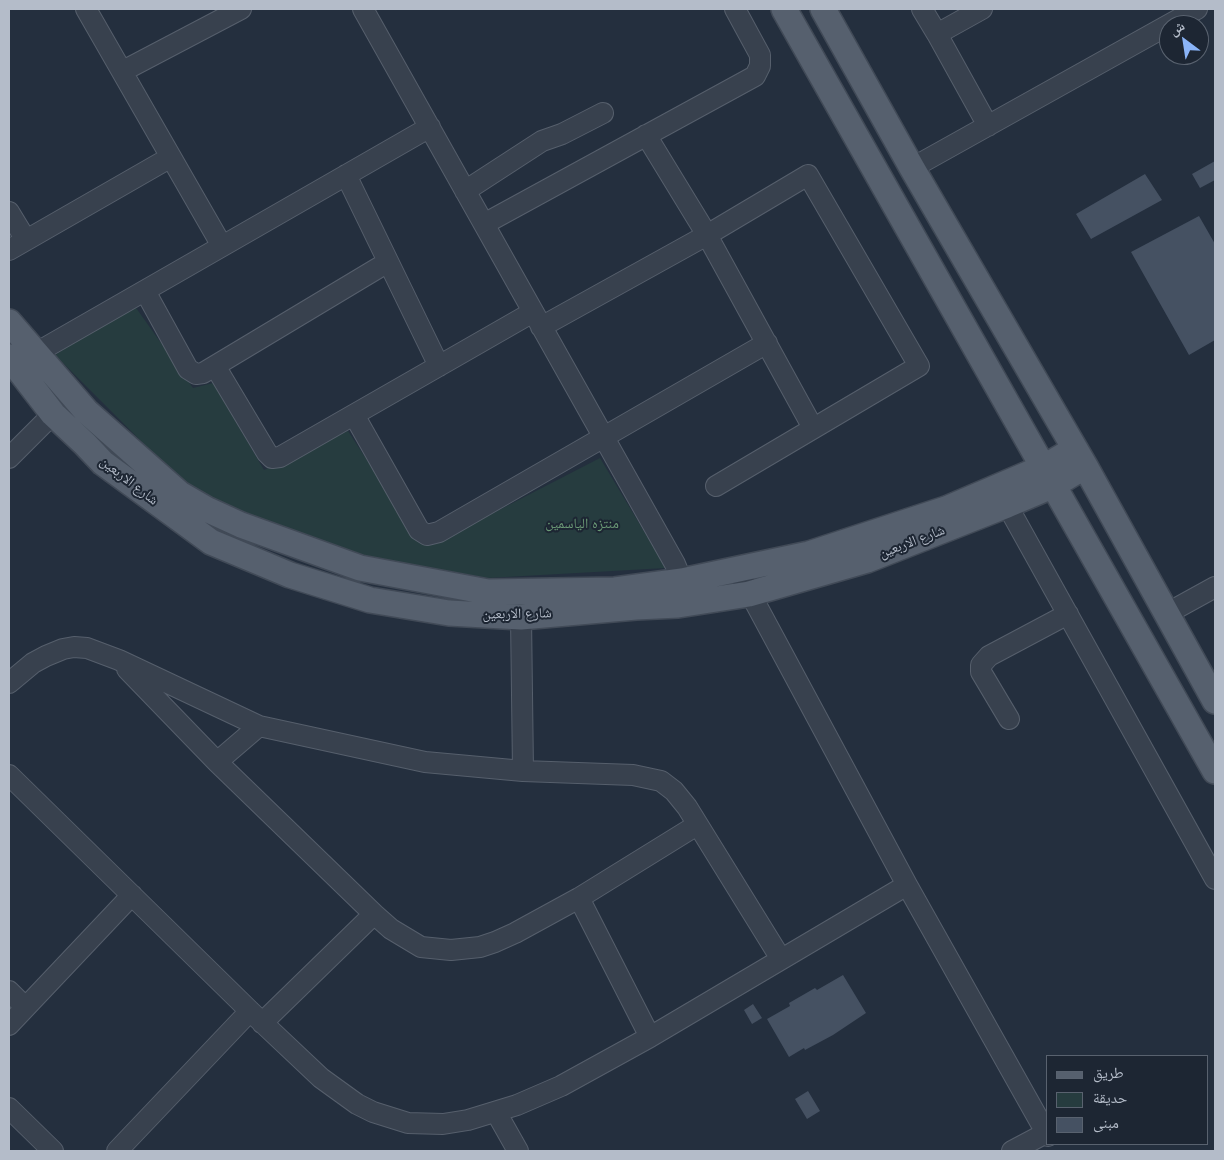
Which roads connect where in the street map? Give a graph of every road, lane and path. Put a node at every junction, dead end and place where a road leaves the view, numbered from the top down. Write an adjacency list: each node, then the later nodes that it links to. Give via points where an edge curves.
1 (86, 9): 11 (street)
2 (242, 9): 11 (street)
3 (363, 9): 14 (street)
4 (735, 9): 15 (street, via 760,54 760,66 754,76)
5 (784, 9): 43 (main road)
6 (823, 9): 17 (main road)
7 (922, 9): 10 (street)
8 (982, 9): 10 (street)
9 (1197, 9): 13 (street)
10 (938, 34): 13 (street)
11 (123, 71): 16 (street)
12 (603, 113): 19 (street, via 542,141)
13 (988, 126): 17 (street)
14 (430, 127): 18 (street); 19 (street)
15 (646, 135): 21 (street); 22 (street)
16 (171, 156): 23 (street); 24 (street)
17 (912, 168): 40 (main road)
18 (346, 175): 24 (street); 26 (street)
19 (465, 191): 21 (street)
20 (9, 212): 23 (street)
21 (484, 224): 28 (street)
22 (707, 235): 28 (street); 30 (street); 37 (street, via 808,175 918,366)
23 (26, 240): 25 (street)
24 (222, 246): 27 (street)
25 (9, 250)
26 (388, 262): 33 (street); 34 (street)
27 (145, 291): 31 (street); 33 (street, via 188,369 196,374)
28 (537, 319): 34 (street); 38 (street)
29 (9, 322): 31 (main road)
30 (767, 343): 37 (street); 38 (street)
31 (36, 353): 39 (main road, via 86,411)
32 (9, 357): 35 (main road, شارع الاربعين)
33 (215, 366): 36 (street, via 272,458 280,457)
34 (439, 366): 36 (street)
35 (52, 414): 41 (street); 42 (main road, شارع الاربعين)
36 (354, 415): 38 (street, via 419,530 427,535 439,532)
37 (813, 428): 44 (street)
38 (604, 438): 47 (street)
39 (123, 443): 42 (main road); 47 (main road, via 180,494 206,509 360,568 488,592 615,590)
40 (1080, 457): 43 (main road, شارع الاربعين); 51 (main road)
41 (9, 458)
42 (103, 463): 52 (main road, شارع الاربعين, via 211,542 290,575 370,600 449,613)
43 (1049, 476): 45 (main road, شارع الاربعين); 46 (main road, via 809,554); 60 (main road)
44 (716, 486)
45 (1007, 505): 49 (main road, شارع الاربعين, via 867,560); 50 (street)
46 (737, 569): 47 (main road); 49 (street)
47 (682, 581)
48 (1215, 586): 51 (street)
49 (749, 594): 52 (main road, شارع الاربعين, via 678,606); 64 (street)
50 (1068, 614): 56 (street, via 989,656 980,665); 63 (street)
51 (1166, 614): 55 (main road)
52 (521, 617): 59 (street)
53 (118, 660): 54 (street, via 87,648 63,649 33,664); 57 (street); 58 (street)
54 (9, 684)
55 (1215, 701)
56 (1009, 719)
57 (260, 726): 58 (street); 59 (street, via 425,762)
58 (216, 762): 67 (street)
59 (523, 771): 62 (street, via 633,774 662,781 674,790)
60 (1215, 771)
61 (9, 775): 65 (street)
62 (697, 826): 66 (street); 68 (street)
63 (1215, 879)
64 (907, 885): 68 (street); 76 (street)
65 (132, 895): 70 (street); 71 (street)
66 (579, 898): 67 (street, via 515,933 466,949 422,947 391,929); 73 (street)
67 (374, 914): 71 (street)
68 (781, 959): 73 (street)
69 (9, 991): 70 (street)
70 (25, 1007): 72 (street)
71 (256, 1017): 75 (street, via 321,1078 373,1112 408,1123 426,1124 468,1120); 79 (street)
72 (9, 1025)
73 (650, 1037): 75 (street, via 561,1086)
74 (9, 1108): 78 (street)
75 (496, 1112): 80 (street)
76 (1046, 1133)
77 (1046, 1139): 81 (street)
78 (53, 1151)
79 (117, 1151)
80 (518, 1151)
81 (1012, 1151)

